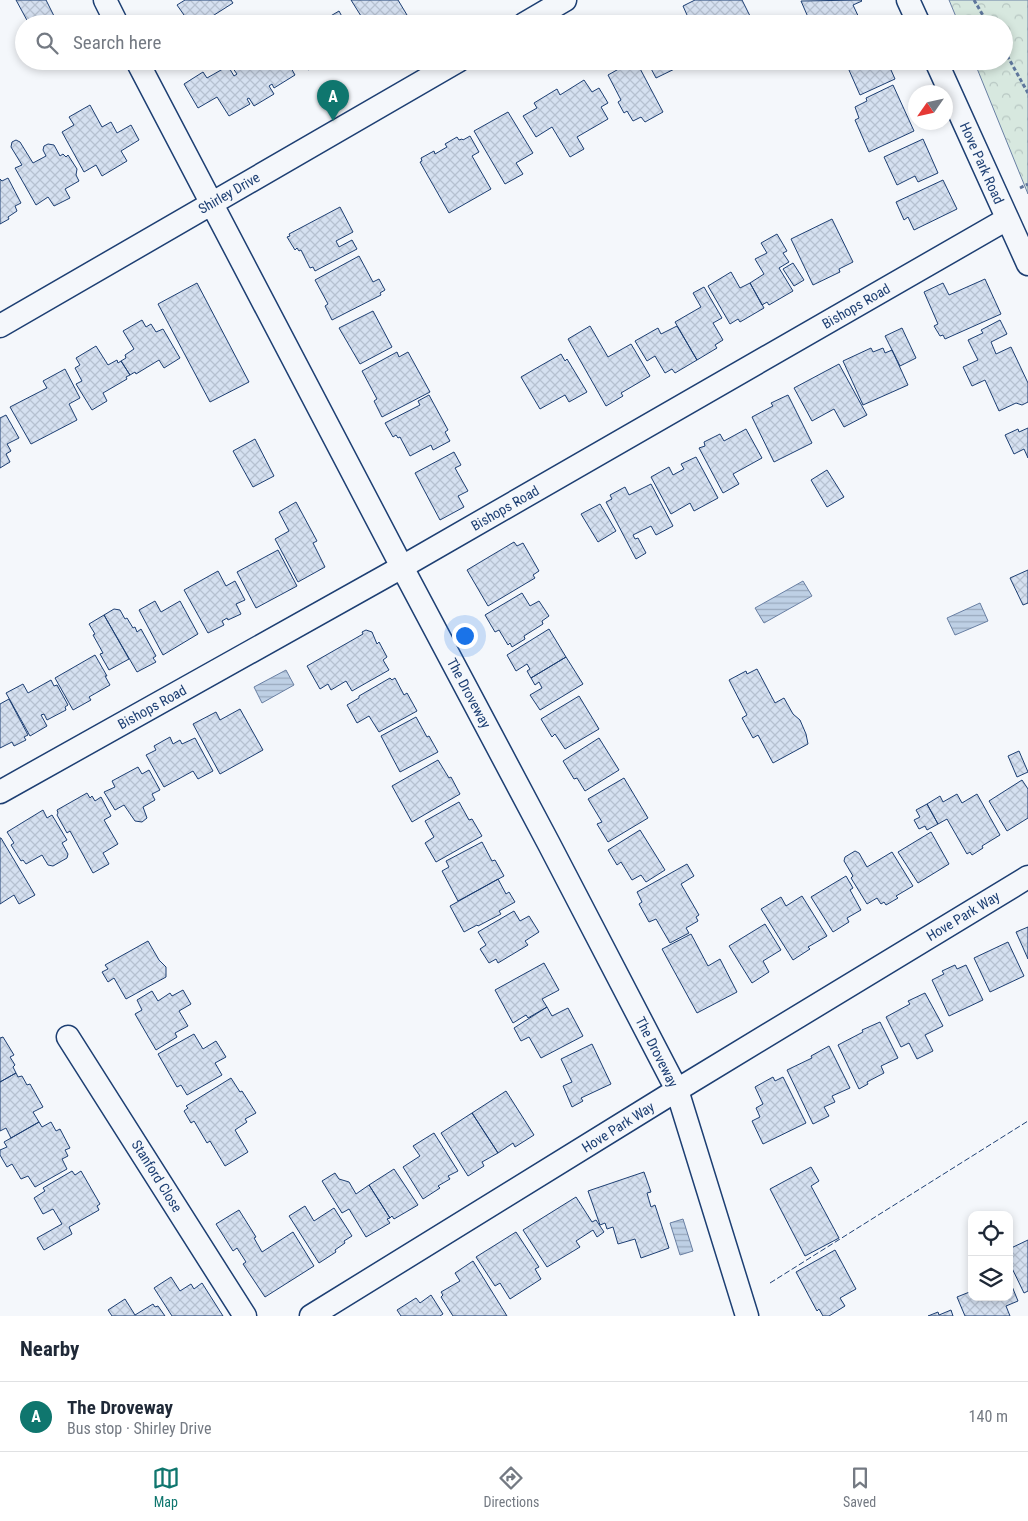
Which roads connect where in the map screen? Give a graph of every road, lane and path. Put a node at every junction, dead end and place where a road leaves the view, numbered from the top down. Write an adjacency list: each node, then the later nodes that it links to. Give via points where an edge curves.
1 (565, 0): 4 (street)
2 (908, 0): 5 (street)
3 (974, 0): 6 (path)
4 (539, 15)
5 (915, 15)
6 (983, 15)
7 (1013, 66): 11 (path)
8 (142, 70): 12 (street, The Droveway)
9 (442, 70): 12 (street, Shirley Drive)
10 (940, 70): 13 (street, Hove Park Road)
11 (1028, 93)
12 (210, 204): 15 (street, Shirley Drive); 16 (street, The Droveway)
13 (1007, 219): 14 (street, Hove Park Road); 16 (street, Bishops Road)
14 (1028, 264)
15 (0, 326)
16 (402, 567): 17 (street, Bishops Road); 20 (street, The Droveway)
17 (0, 792)
18 (1028, 877): 20 (street, Hove Park Way)
19 (68, 1037): 21 (street, Stanford Close)
20 (677, 1090): 22 (street, Hove Park Way); 23 (street, The Droveway)
21 (245, 1316)
22 (311, 1316)
23 (747, 1316)

